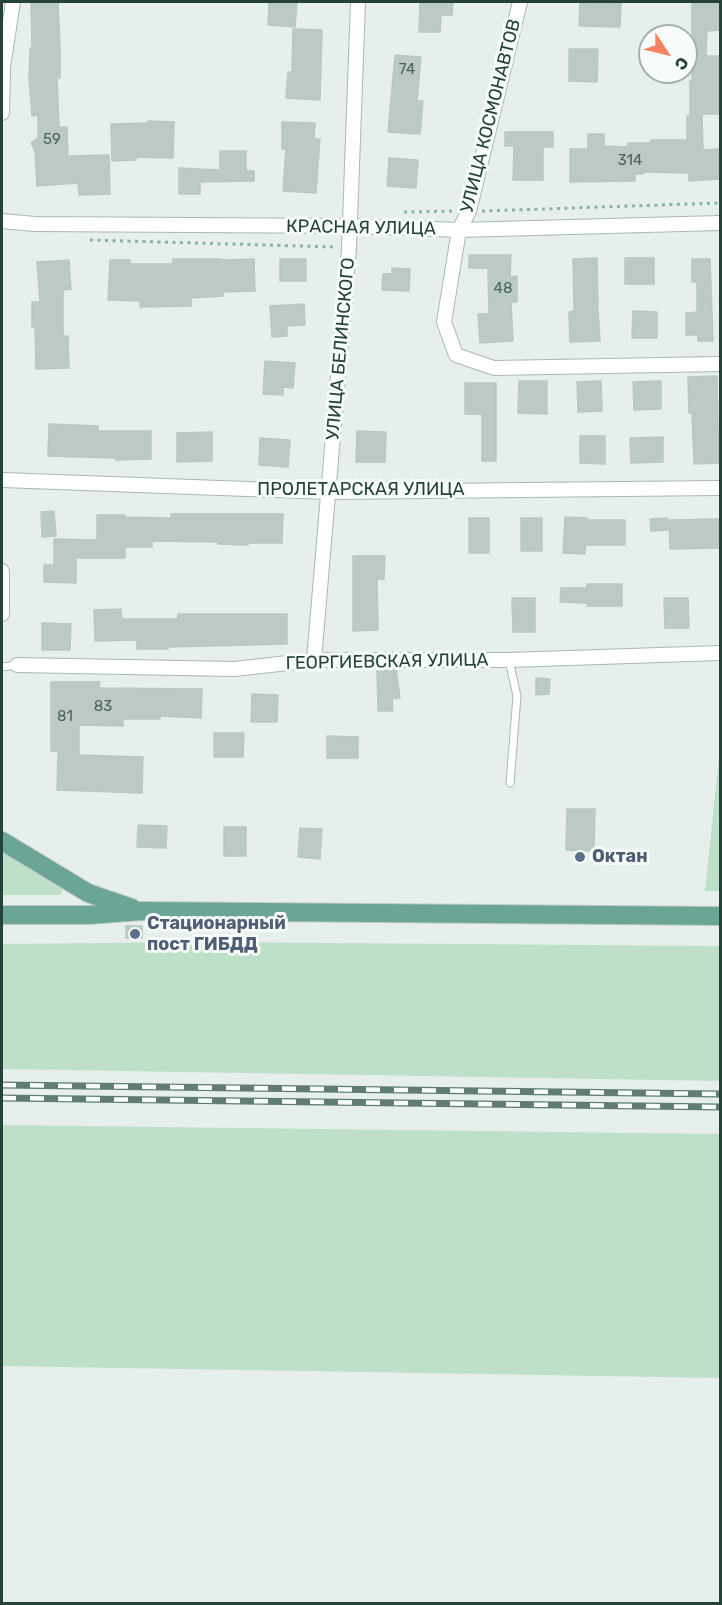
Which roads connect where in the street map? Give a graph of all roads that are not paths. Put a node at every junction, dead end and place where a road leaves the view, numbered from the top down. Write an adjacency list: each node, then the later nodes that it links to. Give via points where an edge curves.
1 (13, 2): 4 (street, via 3,67)
2 (358, 2): 7 (street, УЛИЦА БЕЛИНСКОГО)
3 (520, 2): 8 (street, УЛИЦА КОСМОНАВТОВ, via 470,211)
4 (2, 113)
5 (2, 220): 7 (street, КРАСНАЯ УЛИЦА, via 35,225)
6 (720, 223): 8 (street, КРАСНАЯ УЛИЦА)
7 (349, 226): 8 (street, КРАСНАЯ УЛИЦА); 12 (street, УЛИЦА БЕЛИНСКОГО)
8 (459, 230): 9 (street, УЛИЦА КОСМОНАВТОВ, via 444,322 456,355 494,368)
9 (720, 364)
10 (2, 480): 12 (street, ПРОЛЕТАРСКАЯ УЛИЦА)
11 (720, 488): 12 (street, ПРОЛЕТАРСКАЯ УЛИЦА)
12 (329, 492): 16 (street, УЛИЦА БЕЛИНСКОГО)
13 (2, 570): 14 (street)
14 (2, 614)
15 (720, 653): 17 (street, ГЕОРГИЕВСКАЯ УЛИЦА)
16 (314, 660): 17 (street, ГЕОРГИЕВСКАЯ УЛИЦА); 18 (street, ГЕОРГИЕВСКАЯ УЛИЦА, via 235,669)
17 (509, 660): 20 (lane, via 517,696)
18 (17, 665): 19 (lane)
19 (2, 667)
20 (510, 783)
21 (2, 841): 22 (main road, via 88,893)
22 (142, 911): 23 (main road); 24 (main road)
23 (2, 915)
24 (720, 916)

